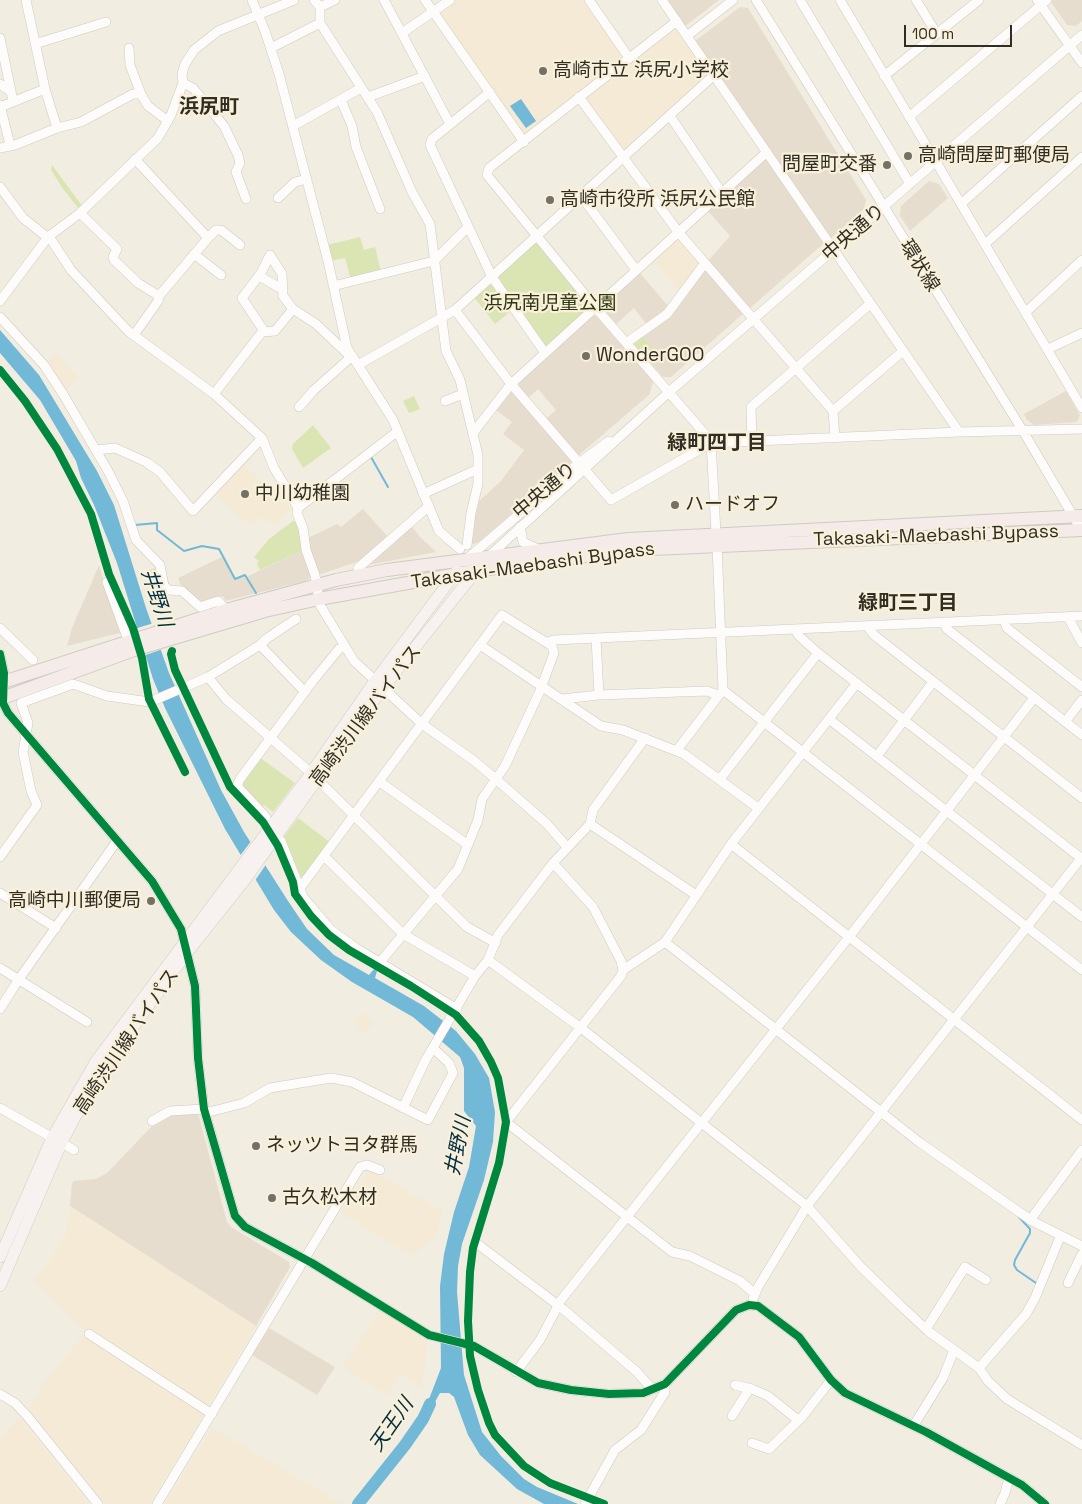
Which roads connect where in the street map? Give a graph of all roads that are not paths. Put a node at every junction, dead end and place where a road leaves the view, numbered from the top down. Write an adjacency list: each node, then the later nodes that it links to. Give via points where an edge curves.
1 (26, 0): 28 (street)
2 (252, 0): 19 (street)
3 (294, 0): 19 (street)
4 (335, 0): 17 (street)
5 (384, 0): 23 (street)
6 (425, 0): 18 (street)
7 (450, 0): 18 (street)
8 (590, 0): 32 (street)
9 (662, 0): 20 (street)
10 (733, 0): 26 (street)
11 (756, 0): 72 (street, 環状線)
12 (800, 0): 65 (street)
13 (840, 0): 37 (street)
14 (916, 0): 24 (street)
15 (980, 0): 24 (street)
16 (1042, 2): 29 (street); 51 (street)
17 (317, 4): 22 (street)
18 (433, 12): 23 (street); 42 (street)
19 (259, 14): 31 (street); 38 (street, via 218,31 194,50 185,64)
20 (677, 21): 26 (street); 32 (street)
21 (106, 22): 28 (street)
22 (320, 24): 31 (street); 40 (street)
23 (402, 32): 36 (street)
24 (937, 34): 37 (street)
25 (1082, 34): 29 (street, 中央通り)
26 (687, 36): 35 (street)
27 (0, 38): 34 (street)
28 (35, 44): 41 (street)
29 (1070, 45): 33 (street); 63 (street, 中央通り)
30 (129, 48): 43 (street, via 130,65)
31 (271, 48): 54 (street)
32 (629, 58): 47 (street)
33 (1082, 63)
34 (3, 67): 44 (street)
35 (714, 75): 50 (street); 59 (street)
36 (425, 76): 46 (street); 53 (street)
37 (884, 76): 51 (street)
38 (183, 83): 52 (street); 70 (street, via 194,88 224,126 238,155 240,163 236,172)
39 (0, 84): 44 (street)
40 (361, 88): 46 (street); 48 (street)
41 (45, 89): 44 (street); 55 (street)
42 (490, 92): 53 (street); 56 (street)
43 (141, 94): 52 (street, via 148,106); 55 (street, via 127,97 81,122)
44 (12, 96): 49 (street)
45 (1082, 96): 71 (street)
46 (368, 97): 85 (street, via 430,224)
47 (579, 97): 56 (street); 61 (street)
48 (341, 100): 54 (street); 73 (street)
49 (0, 106): 57 (street)
50 (670, 116): 61 (street); 67 (street)
51 (909, 116): 63 (street)
52 (168, 121): 62 (street, via 158,138)
53 (450, 124): 75 (street, via 432,139 430,145)
54 (293, 126): 64 (street)
55 (57, 128): 57 (street)
56 (524, 142): 77 (street, via 488,168 487,175)
57 (10, 145): 58 (street)
58 (0, 148)
59 (767, 152): 67 (street); 82 (street)
60 (1082, 157): 80 (street)
61 (623, 158): 68 (street); 76 (street)
62 (135, 159): 74 (street); 79 (street)
63 (936, 162): 65 (street, 中央通り); 71 (street)
64 (307, 179): 69 (street, via 295,182); 91 (street)
65 (910, 184): 72 (street, 中央通り)
66 (0, 187): 78 (street, via 22,218)
67 (722, 193): 76 (street)
68 (581, 196): 77 (street); 87 (street)
69 (278, 198)
70 (246, 199)
71 (961, 204): 80 (street)
72 (883, 208): 82 (street, 中央通り); 123 (street, 環状線)
73 (380, 209)
74 (80, 213): 78 (street); 93 (street, via 117,249 114,260 138,283)
75 (468, 227): 85 (street); 90 (street)
76 (679, 233): 86 (street); 87 (street)
77 (537, 236): 90 (street); 96 (street)
78 (48, 238): 94 (street); 105 (street, via 82,281)
79 (208, 238): 81 (street, via 216,230 221,230); 83 (street)
80 (984, 244): 99 (street)
81 (240, 245)
82 (834, 251): 95 (street); 102 (street, 中央通り)
83 (194, 254): 88 (street); 93 (street)
84 (1082, 260): 99 (street)
85 (434, 261): 91 (street); 101 (street)
86 (705, 263): 102 (street); 106 (street, via 667,314)
87 (636, 270): 96 (street)
88 (221, 275)
89 (259, 276): 92 (street); 92 (street, via 270,255 282,274); 103 (street, via 242,298)
90 (492, 277): 98 (street); 109 (street)
91 (333, 286): 110 (street)
92 (282, 289): 97 (street, via 283,296)
93 (159, 296): 105 (street)
94 (0, 301)
95 (870, 304): 108 (street); 112 (street)
96 (595, 307): 106 (street); 109 (street)
97 (294, 309): 103 (street, via 278,328); 110 (street, via 316,324)
98 (454, 310): 101 (street); 113 (street)
99 (1026, 312): 107 (street)
100 (0, 317): 130 (street, via 44,365)
101 (442, 318): 111 (street); 116 (street, via 446,351)
102 (754, 319): 112 (street); 114 (street, 中央通り)
103 (264, 331): 115 (street)
104 (1082, 333): 107 (street)
105 (134, 334): 115 (street)
106 (626, 343): 114 (street)
107 (1048, 349): 119 (street)
108 (903, 351): 120 (street); 124 (street)
109 (546, 353): 113 (street)
110 (351, 357): 111 (street); 118 (street)
111 (358, 365): 122 (street)
112 (796, 369): 120 (street); 128 (street, via 751,407)
113 (512, 384): 125 (street); 131 (street)
114 (669, 392): 129 (street); 131 (street, 中央通り)
115 (214, 394): 127 (street)
116 (463, 394): 117 (street); 125 (street)
117 (445, 401)
118 (299, 407)
119 (1082, 408)
120 (833, 411): 126 (street)
121 (1082, 429): 123 (street)
122 (398, 431): 133 (street); 135 (street)
123 (1022, 431): 124 (street); 136 (street, 環状線)
124 (959, 432): 126 (street)
125 (473, 433): 132 (street)
126 (835, 437): 128 (street)
127 (262, 438): 130 (street, via 193,511 160,472 146,462 115,448); 135 (street, via 274,468)
128 (752, 440): 129 (street)
129 (711, 443): 131 (street, via 610,500); 139 (street)
130 (97, 450): 151 (street, via 123,501 136,540 160,565 164,586 182,592 200,607 218,601)
131 (582, 466): 137 (street, 中央通り); 141 (street, 中央通り)
132 (478, 469): 133 (street); 141 (street)
133 (423, 494): 134 (street)
134 (429, 506): 141 (street, via 439,531); 145 (street, via 358,568)
135 (298, 508): 148 (street, via 306,553)
136 (1077, 516): 138 (street, 環状線); 139 (highway, Takasaki-Maebashi Bypass)
137 (520, 527): 140 (street, via 523,542); 142 (street, 中央通り)
138 (1082, 531): 139 (highway, Takasaki-Maebashi Bypass)
139 (716, 539): 140 (highway, Takasaki-Maebashi Bypass, via 628,539); 143 (highway, Takasaki-Maebashi Bypass); 160 (street)
140 (538, 549): 142 (highway, Takasaki-Maebashi Bypass)
141 (465, 551): 142 (highway, Takasaki-Maebashi Bypass); 144 (main road, 高崎渋川線バイパス); 145 (highway, Takasaki-Maebashi Bypass)
142 (488, 556): 143 (main road, 高崎渋川線バイパス)
143 (474, 571): 144 (highway, Takasaki-Maebashi Bypass); 176 (main road, 高崎渋川線バイパス)
144 (454, 574): 146 (highway, Takasaki-Maebashi Bypass); 149 (main road, 高崎渋川線バイパス)
145 (359, 575): 148 (highway, Takasaki-Maebashi Bypass)
146 (430, 579): 149 (main road, via 440,586); 150 (highway, Takasaki-Maebashi Bypass)
147 (108, 582): 164 (street)
148 (317, 586): 150 (street); 151 (highway, Takasaki-Maebashi Bypass)
149 (440, 593): 176 (main road, 高崎渋川線バイパス)
150 (319, 599): 161 (highway, Takasaki-Maebashi Bypass); 167 (street)
151 (226, 610): 161 (highway, Takasaki-Maebashi Bypass)
152 (1082, 616): 153 (street)
153 (1068, 617): 155 (street); 165 (street)
154 (296, 619): 166 (street)
155 (1004, 620): 156 (street); 178 (street, via 1007,628)
156 (944, 622): 157 (street); 183 (street, via 946,630)
157 (867, 626): 159 (street); 174 (street)
158 (0, 628): 171 (street)
159 (795, 628): 160 (street); 169 (street)
160 (720, 632): 162 (street); 180 (street)
161 (163, 635): 164 (highway, Takasaki-Maebashi Bypass)
162 (596, 638): 163 (street); 181 (street)
163 (548, 642): 168 (street, via 502,615); 177 (street, via 554,653)
164 (131, 643): 173 (highway, Takasaki-Maebashi Bypass); 182 (highway, Takasaki-Maebashi Bypass)
165 (1082, 643)
166 (260, 646): 172 (street); 179 (street)
167 (344, 646): 176 (street, via 354,661); 179 (street)
168 (480, 646): 177 (street); 190 (street)
169 (818, 653): 175 (street); 188 (street)
170 (0, 654): 173 (street)
171 (33, 660)
172 (208, 677): 191 (street, via 153,701 114,698 73,684 21,703 28,723); 194 (street, via 226,699)
173 (2, 682): 182 (street)
174 (933, 682): 187 (street); 193 (street)
175 (857, 683): 186 (street); 187 (street)
176 (379, 684): 190 (street); 200 (main road, 高崎渋川線バイパス)
177 (541, 685): 184 (street); 202 (street)
178 (1082, 687)
179 (305, 692): 194 (street)
180 (721, 692): 181 (street); 188 (street); 196 (street)
181 (599, 695): 184 (street)
182 (1, 698): 191 (street, via 8,713)
183 (1034, 698): 189 (street); 193 (street)
184 (562, 699): 195 (street, via 601,726)
185 (1082, 700): 189 (street)
186 (830, 719): 197 (street); 198 (street)
187 (904, 720): 198 (street); 199 (street)
188 (764, 722): 197 (street); 201 (street)
189 (1065, 722): 192 (street)
190 (422, 724): 202 (street); 203 (street)
191 (26, 735): 211 (street); 217 (street, via 23,752 37,805)
192 (1082, 735)
193 (1004, 737): 199 (street); 204 (street)
194 (271, 738): 200 (street); 208 (street, via 237,786)
195 (645, 738): 196 (street); 209 (street, via 593,810)
196 (677, 750): 201 (street)
197 (803, 752): 205 (street); 212 (street)
198 (877, 756): 206 (street)
199 (974, 774): 206 (street); 218 (street)
200 (314, 776): 207 (street); 220 (main road, 高崎渋川線バイパス)
201 (720, 779): 205 (street)
202 (497, 780): 214 (street, via 482,800); 215 (street, via 547,824)
203 (380, 782): 207 (street); 214 (street)
204 (1082, 798)
205 (758, 808): 213 (street)
206 (946, 810): 212 (street); 223 (street)
207 (354, 815): 216 (street); 225 (street)
208 (266, 817)
209 (590, 824): 215 (street); 224 (street)
210 (281, 840): 221 (street)
211 (117, 841): 228 (street); 231 (street, via 160,891)
212 (921, 843): 227 (street); 230 (street)
213 (731, 844): 224 (street); 230 (street)
214 (468, 845): 225 (street, via 458,869)
215 (567, 847): 219 (street)
216 (324, 856): 221 (street); 229 (street)
217 (0, 857)
218 (1082, 858): 223 (street)
219 (554, 863): 233 (street, via 498,935); 238 (street, via 593,907)
220 (241, 876): 231 (main road, 高崎渋川線バイパス); 234 (main road, 高崎渋川線バイパス)
221 (300, 888): 236 (street, via 303,897 331,930)
222 (0, 893): 228 (street)
223 (1053, 894): 226 (street); 227 (street)
224 (696, 895): 232 (street)
225 (435, 896): 229 (street); 233 (street, via 467,928)
226 (1082, 917)
227 (1026, 927): 239 (street); 244 (street)
228 (56, 928): 241 (street)
229 (403, 934): 236 (street); 240 (street)
230 (849, 937): 244 (street); 247 (street)
231 (184, 942): 234 (street); 256 (main road, 高崎渋川線バイパス, via 96,1061)
232 (665, 942): 238 (street); 247 (street)
233 (496, 943): 235 (street)
234 (186, 954): 251 (street, via 195,986); 256 (main road, 高崎渋川線バイパス)
235 (488, 960): 240 (street); 246 (street)
236 (380, 962): 243 (street)
237 (0, 968): 241 (street)
238 (623, 970): 246 (street, via 622,976)
239 (1082, 970)
240 (475, 976): 243 (street)
241 (19, 979): 242 (street); 245 (street)
242 (0, 1009)
243 (455, 1012): 248 (street)
244 (954, 1019): 252 (street); 253 (street)
245 (87, 1022)
246 (581, 1028): 255 (street); 261 (street, via 506,1122)
247 (775, 1028): 252 (street); 255 (street)
248 (435, 1046): 250 (street); 250 (street, via 453,1073 428,1120)
249 (0, 1108): 256 (street)
250 (403, 1108): 251 (street, via 352,1082 331,1078 270,1088 244,1103)
251 (204, 1111): 254 (street, via 170,1111); 268 (street, via 235,1216 245,1227)
252 (880, 1111): 260 (street); 262 (street)
253 (1082, 1120)
254 (152, 1122)
255 (700, 1123): 260 (street); 261 (street)
256 (56, 1141): 257 (street); 266 (main road, 高崎渋川線バイパス); 271 (main road, 高崎渋川線バイパス)
257 (74, 1150)
258 (1082, 1150): 262 (street)
259 (380, 1170): 268 (street, via 367,1165 360,1168)
260 (806, 1206): 272 (street); 275 (street, via 861,1267)
261 (626, 1216): 272 (street, via 672,1252 690,1256 740,1281); 273 (street)
262 (1030, 1220): 263 (street)
263 (1060, 1237): 265 (street); 278 (street, via 1026,1314)
264 (475, 1242): 273 (street)
265 (1082, 1246)
266 (1, 1252)
267 (1082, 1254): 270 (street)
268 (304, 1259): 279 (street, via 436,1337 478,1348); 286 (street)
269 (986, 1280): 275 (street, via 965,1267)
270 (1068, 1283)
271 (0, 1286)
272 (755, 1294): 274 (street)
273 (557, 1305): 279 (street, via 540,1340); 284 (street)
274 (753, 1305): 280 (street, via 762,1308 799,1337); 281 (street, via 736,1310)
275 (926, 1329): 277 (street)
276 (89, 1334): 286 (street)
277 (954, 1350): 278 (street); 289 (street, via 943,1378)
278 (978, 1368): 291 (street, via 1007,1399)
279 (516, 1372): 284 (street, via 538,1383 571,1390 610,1394 642,1393)
280 (831, 1380): 288 (street); 289 (street, via 844,1393)
281 (665, 1384): 284 (street); 293 (street, via 666,1392 641,1430 615,1450)
282 (735, 1385): 283 (street)
283 (750, 1388): 287 (street); 288 (street, via 768,1396)
284 (652, 1389)
285 (0, 1394): 294 (street, via 15,1403 28,1417)
286 (212, 1414): 295 (street)
287 (732, 1416)
288 (798, 1420): 290 (street, via 769,1449)
289 (914, 1425): 292 (street)
290 (752, 1443)
291 (1082, 1445)
292 (1009, 1478): 296 (street); 297 (street)
293 (586, 1502)
294 (98, 1504)
295 (157, 1504)
296 (1000, 1504)
297 (1045, 1504)

